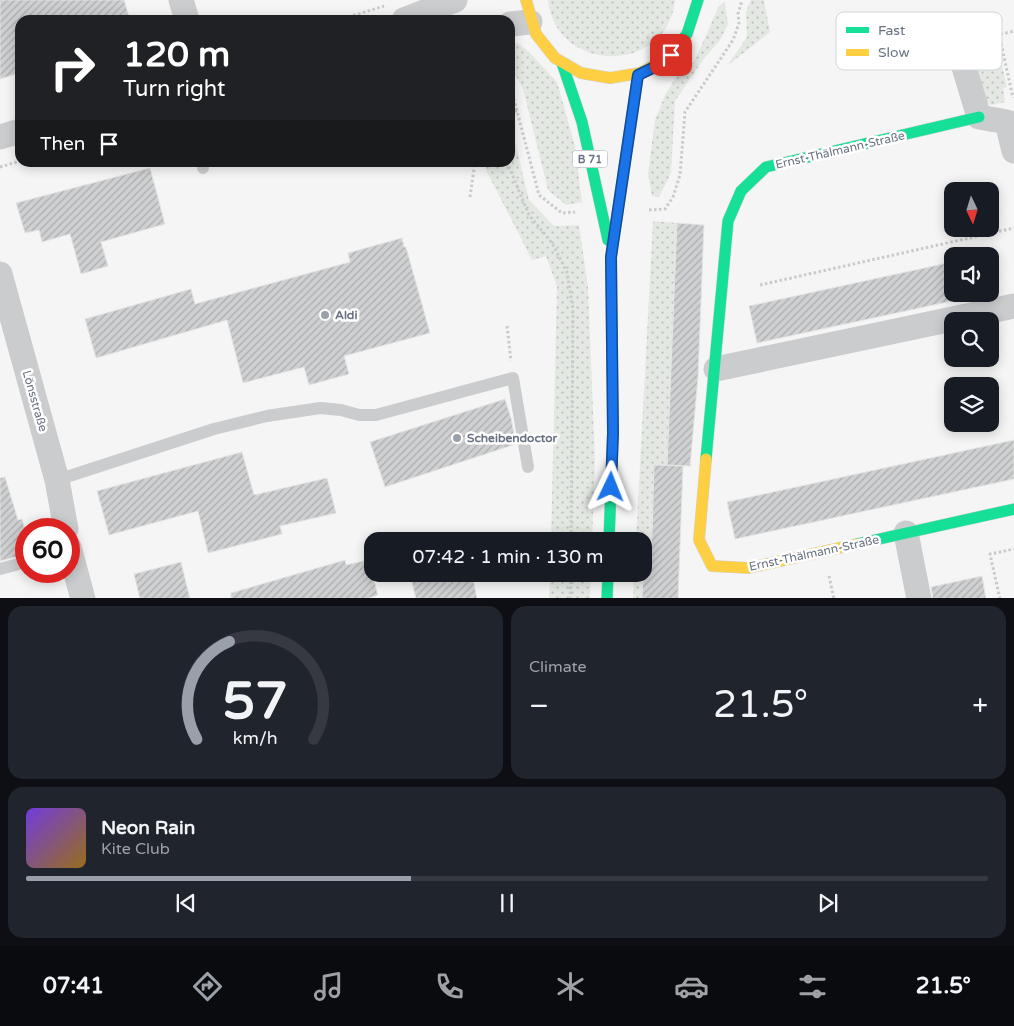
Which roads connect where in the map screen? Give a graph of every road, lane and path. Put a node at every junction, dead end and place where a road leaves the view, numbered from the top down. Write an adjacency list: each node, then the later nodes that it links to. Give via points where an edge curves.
1 (181, 0): 6 (street)
2 (455, 0): 5 (street)
3 (698, 0): 12 (main road, B 71, via 693,24 680,46 661,64)
4 (742, 0): 26 (path, via 733,40 686,112 680,175 673,196 666,209)
5 (396, 12): 7 (path)
6 (186, 15)
7 (375, 15)
8 (522, 15): 10 (main road, B 71, via 543,45)
9 (1002, 48): 14 (path)
10 (562, 63): 12 (main road, B 71, via 599,78); 29 (main road, B 71, via 582,122)
11 (965, 70): 17 (street)
12 (638, 75): 29 (main road, B 71)
13 (515, 100): 15 (path)
14 (1014, 102)
15 (518, 110): 16 (path); 27 (path, via 539,195 562,213)
16 (515, 112)
17 (979, 116): 20 (street, Ernst-Thälmann-Straße, via 1007,122); 34 (main road, Ernst-Thälmann-Straße, via 766,167 741,191 728,221)
18 (15, 132): 19 (street)
19 (0, 137)
20 (1014, 151)
21 (15, 162): 22 (path)
22 (0, 167)
23 (473, 167): 25 (path)
24 (509, 167): 40 (path, via 529,214 552,243 567,272 573,310)
25 (470, 197)
26 (649, 210)
27 (579, 212)
28 (1014, 228): 31 (path)
29 (611, 257): 41 (main road, B 71, via 613,433)
30 (0, 274): 37 (street, Lönsstraße)
31 (760, 285)
32 (1014, 306): 34 (street)
33 (508, 326): 35 (path)
34 (716, 369): 42 (main road, Ernst-Thälmann-Straße, via 699,540 712,566 749,568)
35 (513, 378): 36 (lane); 37 (lane, via 376,415 320,408 267,416)
36 (528, 467)
37 (57, 480): 39 (street, Lönsstraße)
38 (1014, 509): 42 (main road, Ernst-Thälmann-Straße)
39 (64, 518)
40 (571, 532)
41 (609, 532)
42 (906, 533): 52 (street)
43 (1014, 549): 53 (path, via 990,554)
44 (15, 565): 45 (lane)
45 (0, 569)
46 (571, 582): 50 (path)
47 (608, 582): 51 (main road)
48 (79, 583): 49 (street)
49 (83, 598)
50 (570, 598)
51 (607, 598)
52 (919, 598)
53 (1000, 598)

